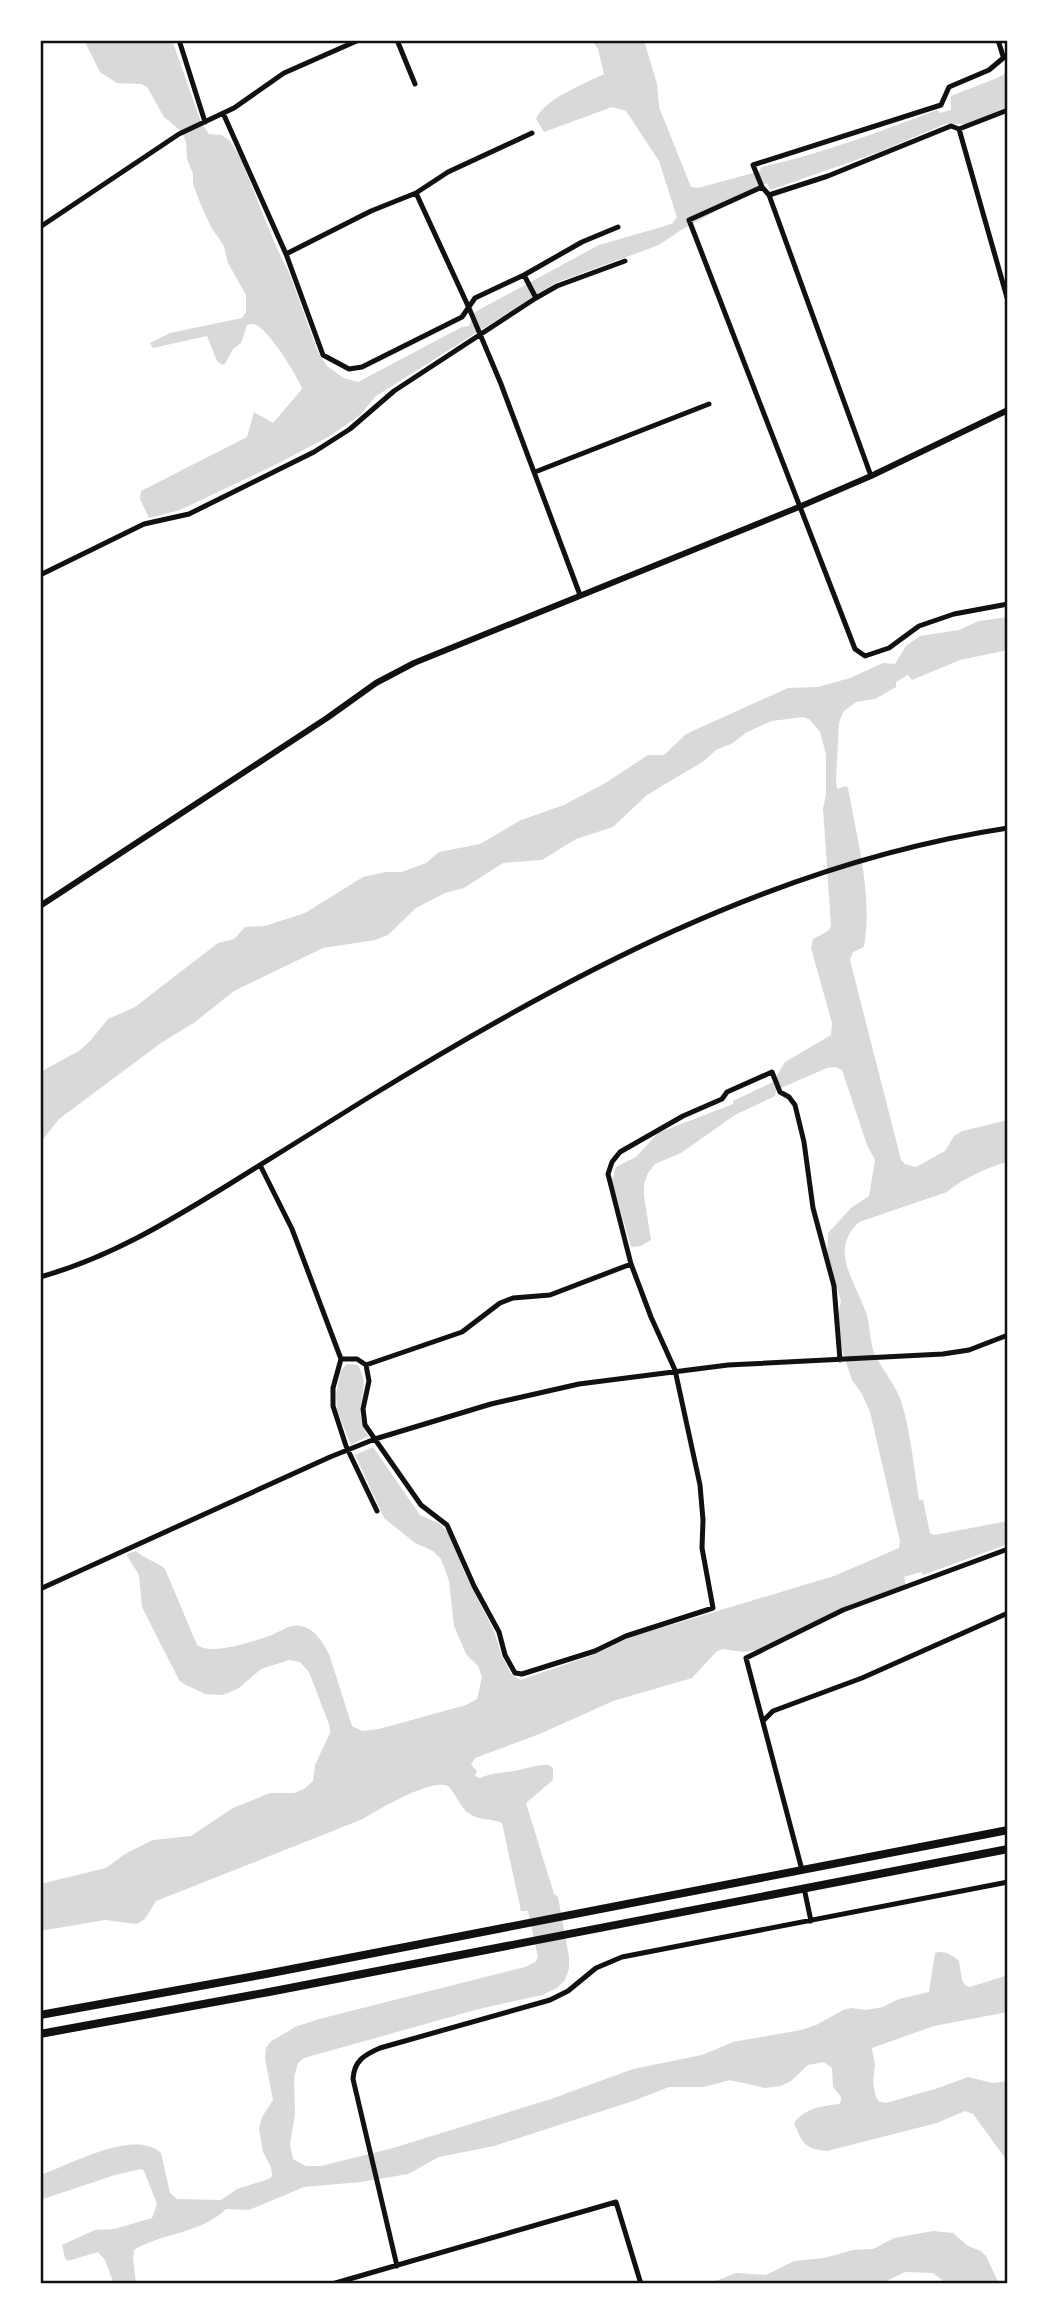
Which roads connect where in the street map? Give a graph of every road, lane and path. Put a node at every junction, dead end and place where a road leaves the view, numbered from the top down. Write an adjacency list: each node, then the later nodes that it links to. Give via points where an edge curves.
1 (179, 40): 9 (street)
2 (359, 40): 8 (street, via 284,73)
3 (397, 40): 6 (street)
4 (998, 40): 5 (street)
5 (1005, 55): 12 (street, via 989,70 950,87 941,105 753,165)
6 (415, 84)
7 (1008, 110): 10 (street)
8 (223, 113): 9 (street); 17 (street)
9 (205, 122): 15 (street, via 179,134)
10 (959, 129): 14 (street, via 951,127); 21 (street)
11 (532, 133): 13 (street, via 448,172)
12 (762, 187): 14 (street); 28 (street, via 689,220)
13 (415, 193): 17 (street); 22 (street)
14 (769, 195): 27 (street)
15 (40, 227)
16 (618, 227): 19 (street)
17 (286, 254): 22 (street, via 323,355 349,369 462,317)
18 (625, 261): 20 (street)
19 (524, 275): 20 (street); 22 (street, via 475,298)
20 (536, 298): 23 (street)
21 (1008, 301)
22 (469, 309): 23 (street)
23 (479, 336): 26 (street); 29 (street, via 394,391 350,429 314,452 190,514 144,524)
24 (709, 404): 26 (street)
25 (1008, 410): 27 (street)
26 (535, 472): 30 (street)
27 (871, 476): 28 (street)
28 (799, 507): 30 (street); 31 (street, via 855,649 865,656 889,648 919,625)
29 (40, 575)
30 (580, 595): 33 (street, via 376,683)
31 (1008, 604)
32 (1008, 828): 34 (street, via 869,857 762,894 646,944 565,982 449,1048)
33 (40, 906)
34 (260, 1165): 36 (street, via 142,1236 71,1269); 38 (street, via 292,1229)
35 (631, 1264): 39 (street, via 608,1174 616,1157 637,1141 772,1072 780,1092 793,1101 804,1142 813,1208 834,1286); 40 (street, via 550,1294 506,1300 462,1332); 41 (street)
36 (40, 1277)
37 (1008, 1335): 39 (street, via 960,1352)
38 (341, 1359): 40 (street, via 357,1359); 43 (street, via 332,1400)
39 (841, 1359): 41 (street)
40 (366, 1365): 42 (street, via 369,1381 362,1415)
41 (675, 1370): 42 (street, via 539,1392); 42 (street, via 700,1485 702,1548 713,1608 532,1672 512,1671 499,1632 447,1525 421,1505)
42 (375, 1439): 43 (street)
43 (348, 1450): 44 (street); 46 (street)
44 (377, 1511)
45 (1008, 1549): 48 (street, via 844,1610 746,1658)
46 (40, 1589)
47 (1008, 1613): 48 (street, via 883,1670 773,1711)
48 (764, 1720): 51 (street)
49 (1008, 1829): 51 (main road)
50 (1008, 1849): 53 (main road)
51 (802, 1870): 55 (main road)
52 (1008, 1882): 54 (street)
53 (804, 1888): 54 (street); 56 (main road)
54 (811, 1921): 57 (street, via 622,1957 596,1968 556,1998 366,2054 356,2065 353,2079)
55 (40, 2015)
56 (40, 2034)
57 (397, 2266): 58 (street); 59 (street, via 616,2202)
58 (332, 2284)
59 (640, 2284)

